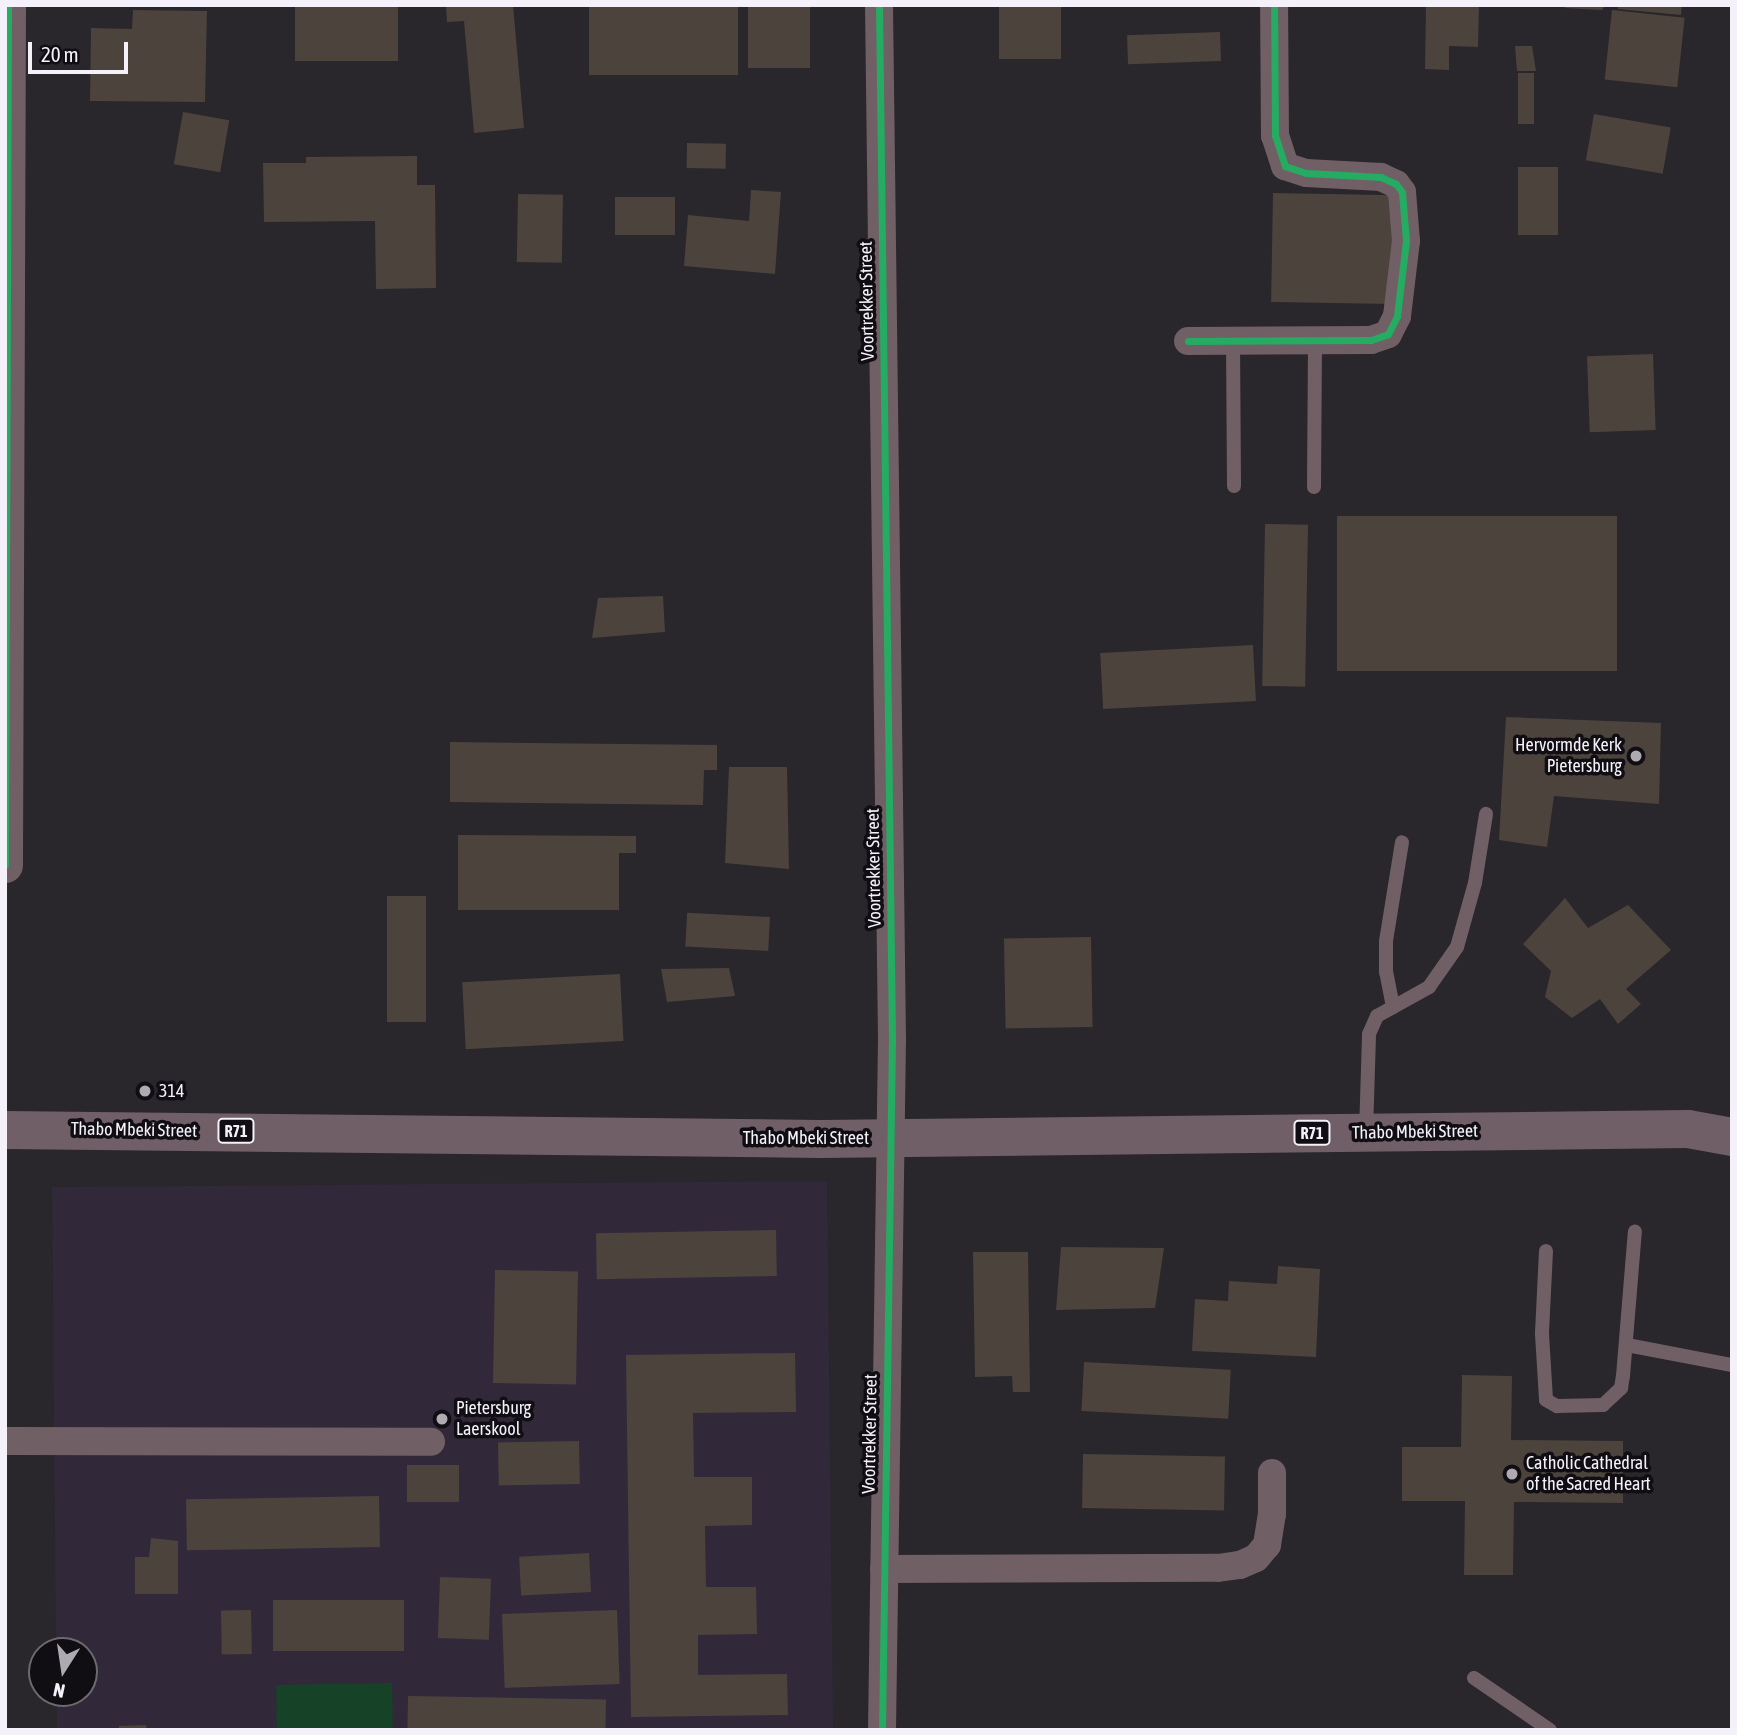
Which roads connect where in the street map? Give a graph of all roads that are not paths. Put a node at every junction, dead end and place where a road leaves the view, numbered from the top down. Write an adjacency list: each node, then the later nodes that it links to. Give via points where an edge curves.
1 (8, 5): 11 (street)
2 (879, 5): 16 (street, Voortrekker Street)
3 (1274, 5): 4 (street, via 1275,136 1285,166 1306,173 1381,177 1402,191 1405,207 1406,241 1394,327 1371,340)
4 (1315, 340): 6 (street); 8 (lane)
5 (1188, 341): 6 (street)
6 (1233, 341): 7 (lane)
7 (1234, 486)
8 (1314, 486)
9 (1486, 814): 12 (lane, via 1475,883 1457,947 1429,987)
10 (1402, 842): 12 (lane, via 1386,941)
11 (5, 865)
12 (1393, 1007): 14 (lane, via 1377,1016 1369,1034)
13 (5, 1130): 16 (main road, Thabo Mbeki Street / R71)
14 (1366, 1133): 15 (main road, Thabo Mbeki Street / R71, via 1688,1129); 16 (main road, Thabo Mbeki Street / R71)
15 (1732, 1137)
16 (891, 1139): 24 (street, Voortrekker Street)
17 (1635, 1231): 19 (lane)
18 (1546, 1251): 19 (lane, via 1542,1334 1546,1400 1557,1406 1603,1405 1620,1388)
19 (1627, 1345): 20 (lane)
20 (1732, 1365)
21 (5, 1441): 22 (street)
22 (431, 1442)
23 (1272, 1473): 24 (street, via 1267,1545 1256,1558 1240,1565)
24 (884, 1570): 26 (street, Voortrekker Street)
25 (1474, 1678): 27 (lane)
26 (882, 1730)
27 (1550, 1730)

